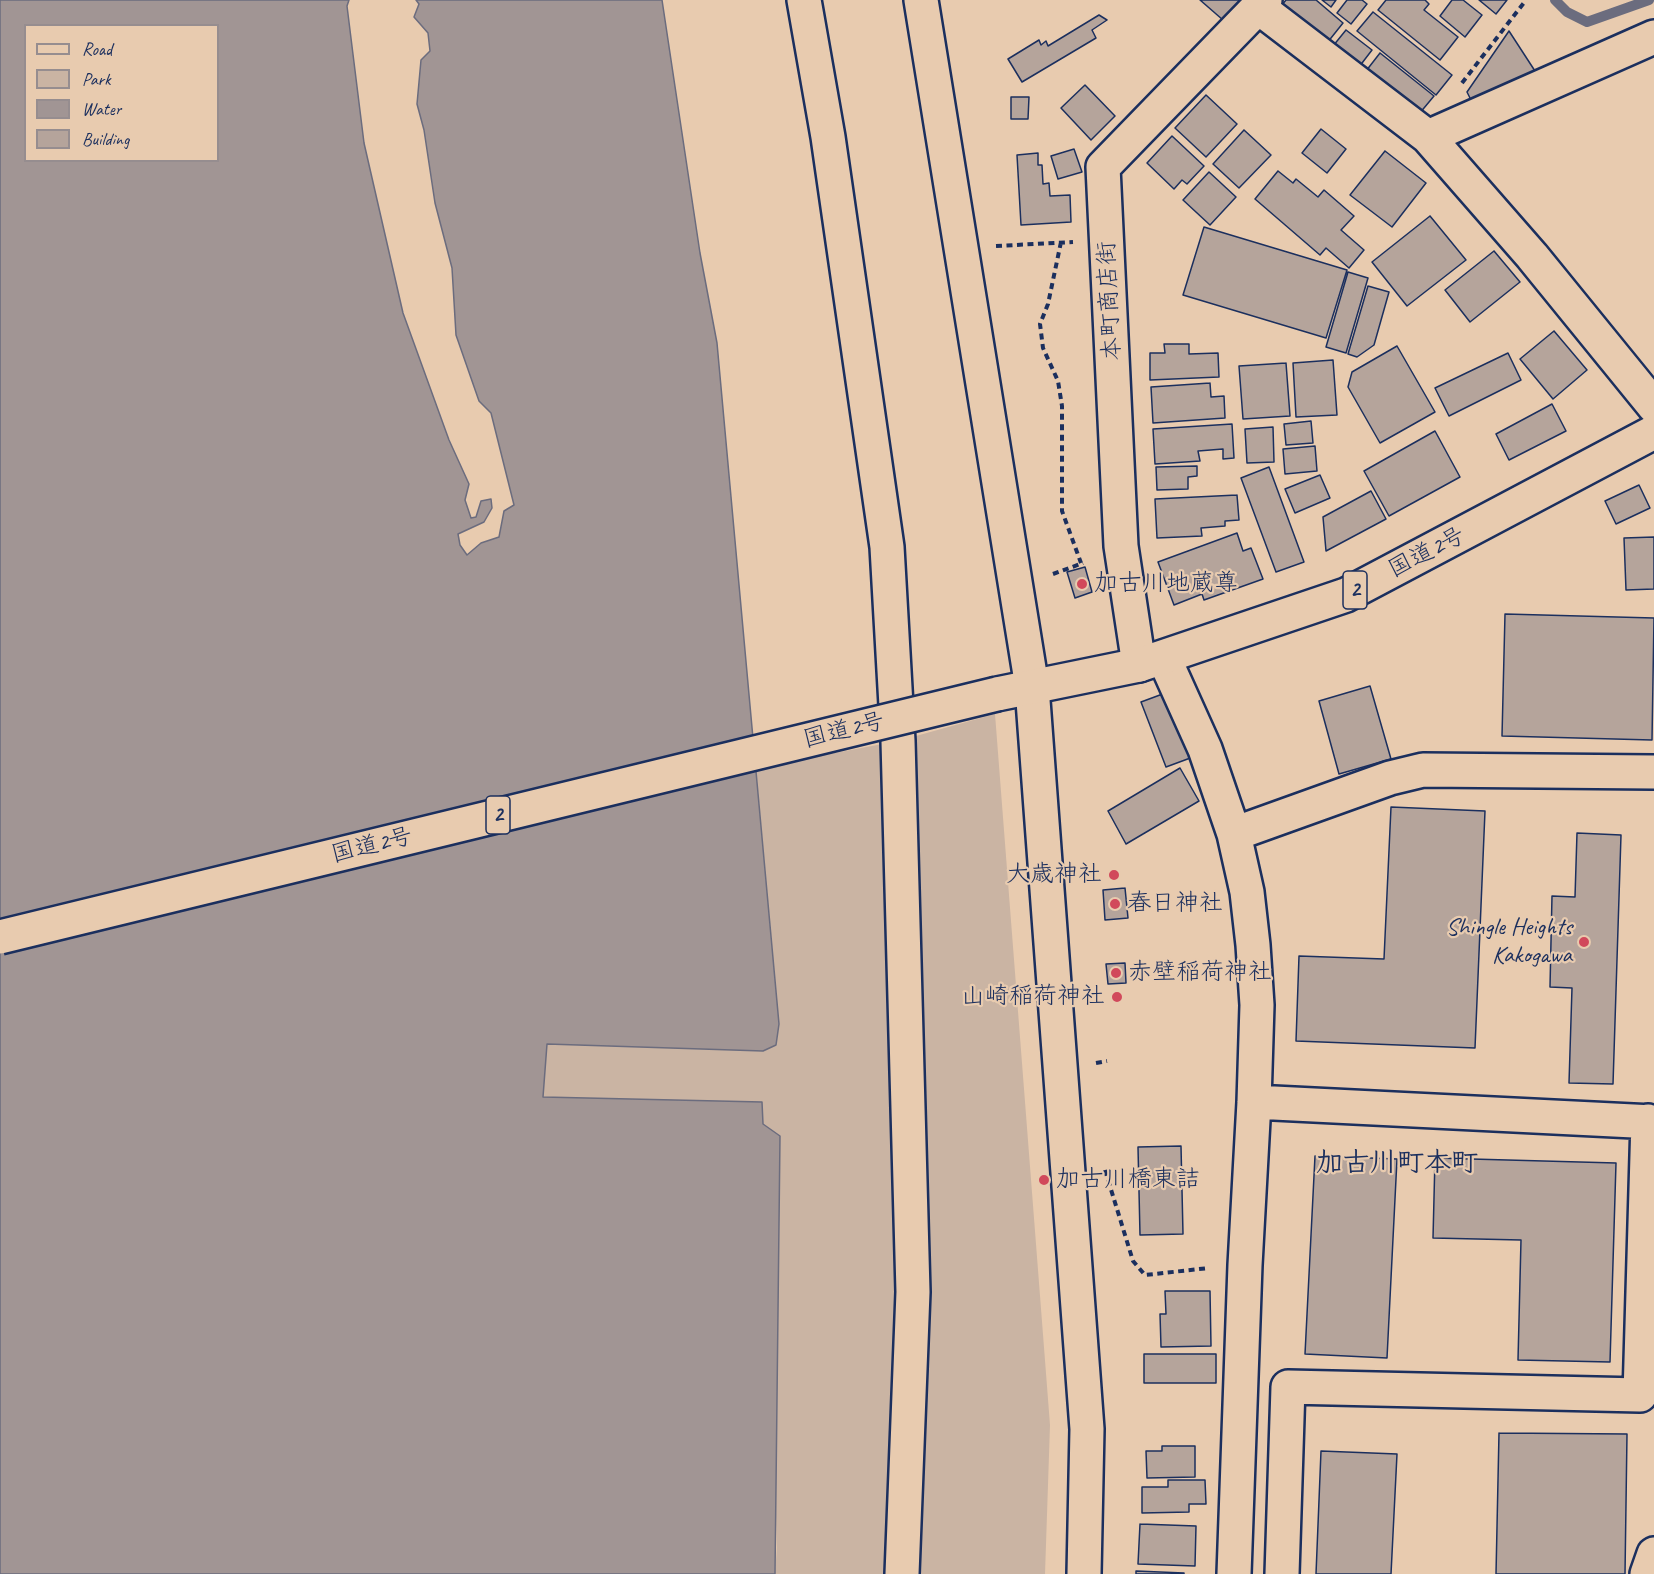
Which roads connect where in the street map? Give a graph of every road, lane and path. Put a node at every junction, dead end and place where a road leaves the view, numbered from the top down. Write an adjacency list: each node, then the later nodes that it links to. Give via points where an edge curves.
1 (804, 0): 28 (main road, via 828,137 888,570 898,741 913,1292)
2 (921, 0): 17 (main road)
3 (1526, 0): 6 (path)
4 (1261, 4): 7 (main road); 16 (main road, 本町商店街, via 1103,167 1121,546)
5 (1654, 38): 7 (main road)
6 (1460, 85)
7 (1428, 137): 11 (main road, via 1532,256)
8 (1061, 242): 13 (path, via 1040,324 1043,348 1058,381 1062,406 1062,511)
9 (1034, 244): 10 (path)
10 (992, 246)
11 (1654, 406)
12 (1654, 432): 16 (main road, 国道2号 / 2, via 1346,595)
13 (1081, 563): 14 (path); 15 (path)
14 (1089, 564)
15 (1053, 574)
16 (1152, 662): 17 (main road, 国道2号 / 2); 19 (main road, 本町商店街, via 1205,749)
17 (1032, 687): 20 (main road, 国道2号 / 2, bridge); 29 (main road, via 1087,1429)
18 (1654, 772): 19 (main road, via 1423,770 1390,778)
19 (1234, 834): 23 (main road, 本町商店街, via 1247,892 1253,945 1257,1005)
20 (0, 937)
21 (1107, 1061): 22 (path)
22 (1091, 1063)
23 (1254, 1102): 24 (main road); 26 (main road, 本町商店街)
24 (1651, 1122): 31 (main road, via 1640,1395 1288,1387)
25 (1099, 1167): 26 (path, via 1105,1170 1133,1261 1145,1275)
26 (1245, 1265): 30 (main road, 本町商店街)
27 (1654, 1554): 32 (main road)
28 (902, 1574)
29 (1084, 1574)
30 (1234, 1574)
31 (1282, 1574)
32 (1647, 1574)

